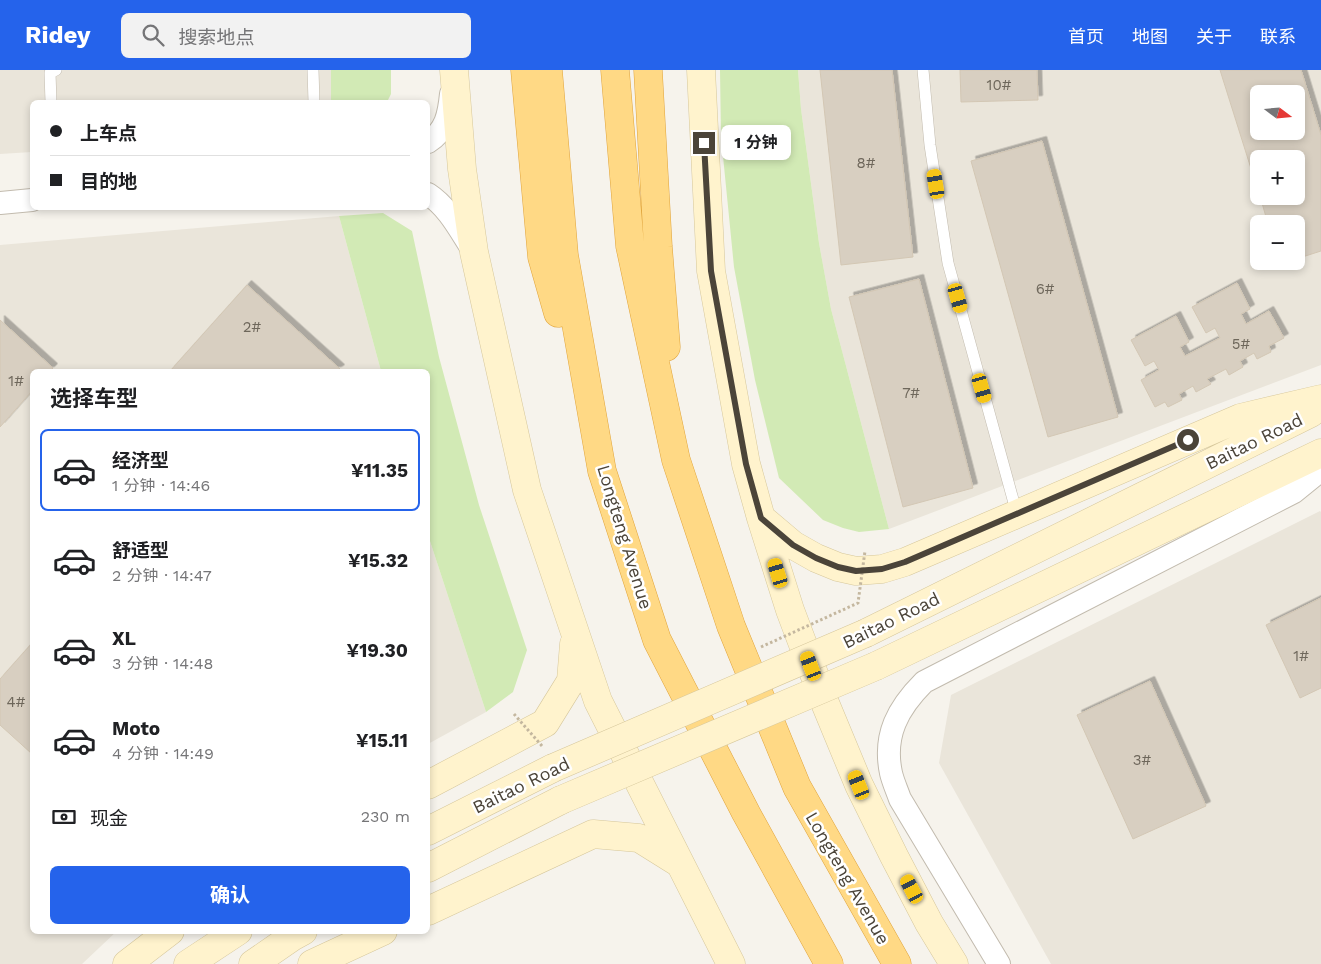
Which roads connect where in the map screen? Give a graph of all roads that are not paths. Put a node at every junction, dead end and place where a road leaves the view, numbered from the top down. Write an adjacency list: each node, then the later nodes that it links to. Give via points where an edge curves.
1 (56, 70): 10 (lane, via 50,73)
2 (313, 70): 11 (lane)
3 (525, 70): 22 (highway, via 542,256)
4 (548, 70): 22 (highway, Longteng Avenue, via 564,255)
5 (615, 70): 20 (highway, Longteng Avenue, via 630,246)
6 (648, 70): 20 (highway, via 658,247)
7 (701, 70): 24 (main road, via 711,271 746,464)
8 (923, 70): 23 (lane, via 930,144 948,263)
9 (454, 72): 12 (street, via 449,113 443,128); 16 (main road, via 462,169)
10 (51, 100)
11 (314, 100)
12 (430, 141)
13 (430, 196): 16 (street, via 447,211)
14 (30, 200): 15 (street)
15 (0, 203)
16 (474, 252): 25 (main road, via 527,490)
17 (1321, 399): 23 (main road, via 1240,418)
18 (1321, 408): 27 (main road, Baitao Road, bridge, via 866,633 548,757)
19 (1321, 453): 29 (main road, Baitao Road, bridge, via 876,666 561,800)
20 (676, 460): 41 (highway, Longteng Avenue, via 731,626 797,788)
21 (1321, 470): 43 (street, via 1294,492 924,682 894,721 889,748 891,772 900,799)
22 (602, 471): 40 (highway, Longteng Avenue, via 657,640 746,813)
23 (1017, 514): 24 (main road, via 905,562 882,569 856,571 816,558 793,545)
24 (761, 518): 42 (main road, via 790,610 859,785)
25 (575, 633): 26 (main road, via 571,681 545,723); 28 (main road, via 598,702)
26 (430, 784)
27 (430, 830)
28 (680, 864): 30 (main road, via 639,838 593,834); 39 (main road)
29 (430, 867)
30 (430, 910)
31 (166, 934): 35 (main road)
32 (233, 934): 36 (main road)
33 (298, 934): 37 (main road)
34 (377, 934): 38 (main road)
35 (127, 964)
36 (188, 964)
37 (253, 964)
38 (312, 964)
39 (730, 964)
40 (829, 964)
41 (897, 964)
42 (954, 964)
43 (999, 964)

